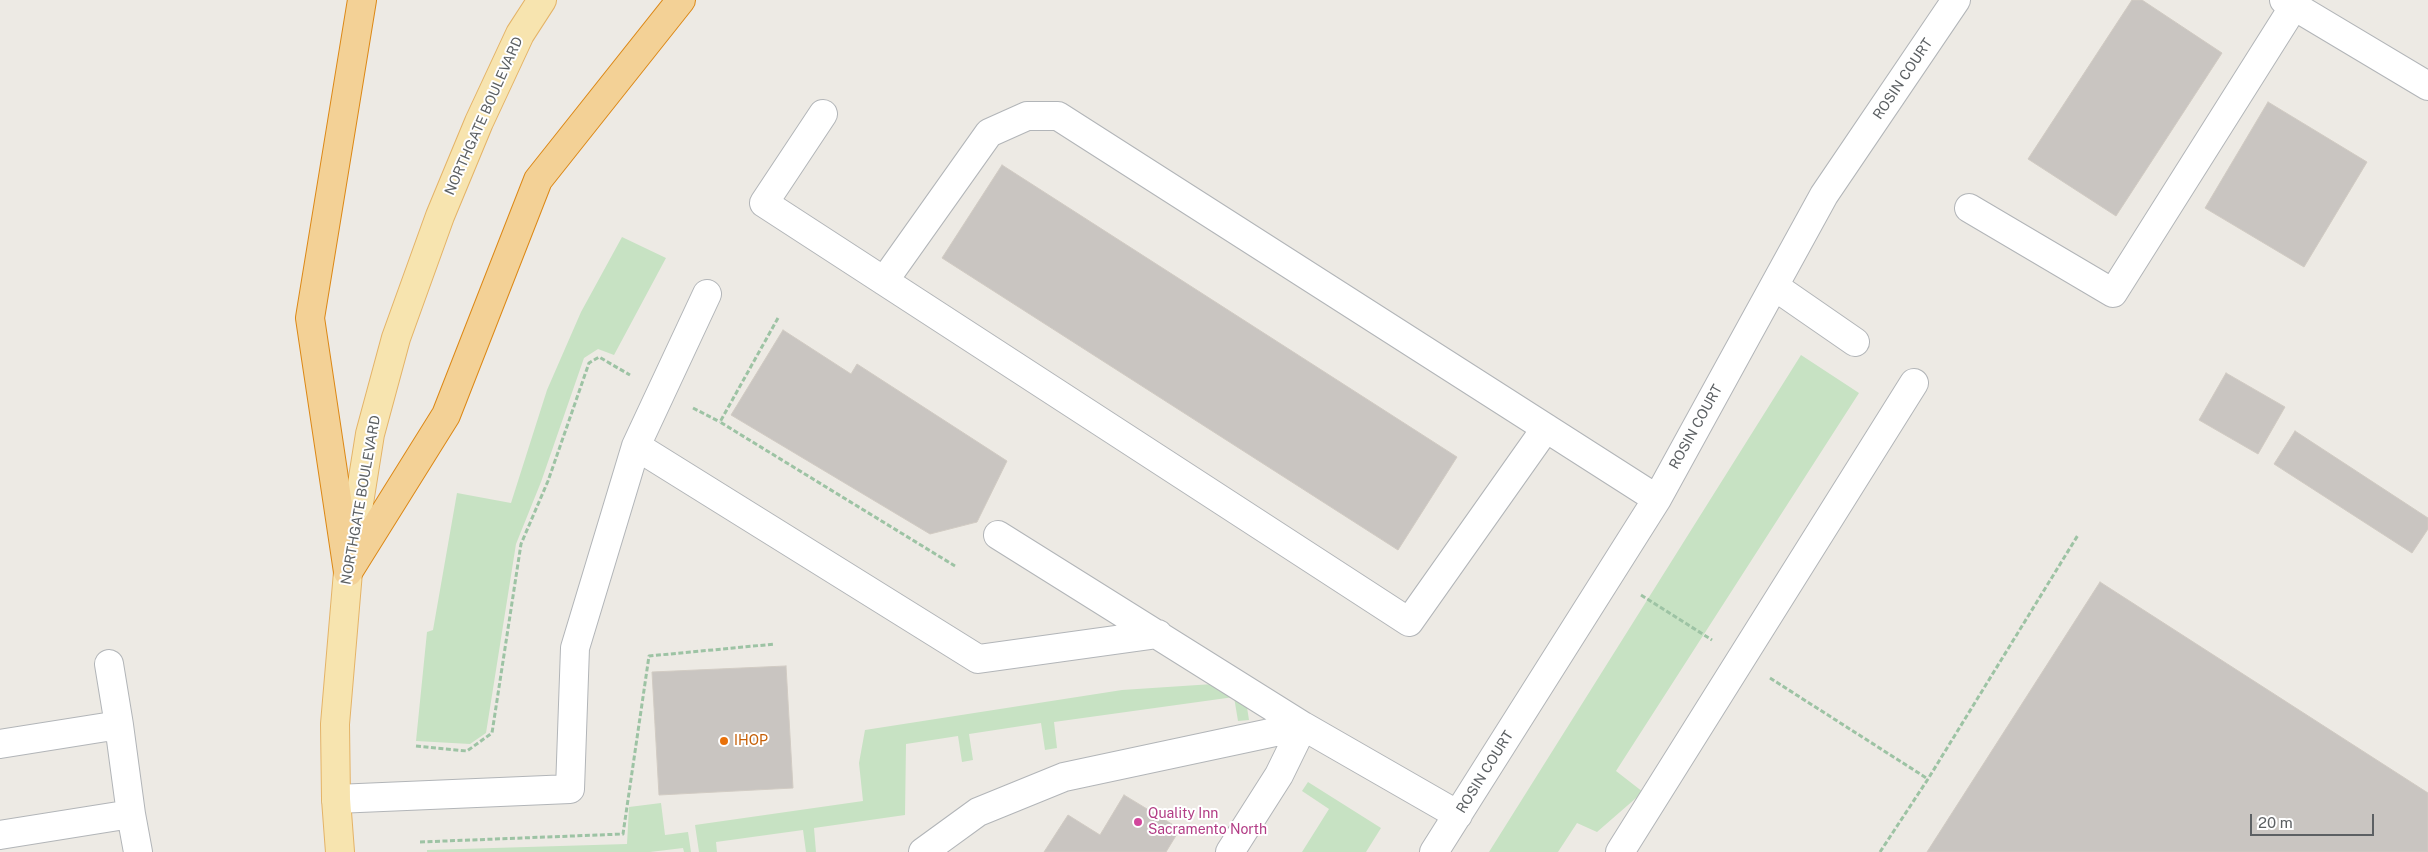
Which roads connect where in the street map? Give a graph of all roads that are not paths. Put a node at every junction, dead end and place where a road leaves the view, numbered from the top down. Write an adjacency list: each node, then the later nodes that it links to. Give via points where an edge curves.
1 (362, 0): 18 (highway, via 310,318)
2 (542, 0): 18 (main road, NORTHGATE BOULEVARD, via 520,34 479,122 440,216 396,338 370,434)
3 (681, 0): 18 (highway, via 538,180 446,415)
4 (1956, 0): 10 (street, ROSIN COURT, via 1824,195)
5 (2289, 3): 6 (street); 8 (street, via 2113,293)
6 (2428, 86)
7 (823, 114): 9 (street, via 764,203)
8 (1969, 208)
9 (884, 281): 14 (street, via 989,133 1027,116 1058,116); 14 (street, via 1409,622)
10 (1774, 286): 12 (street); 16 (street, ROSIN COURT)
11 (707, 294): 15 (street)
12 (1855, 342)
13 (1914, 384): 33 (street)
14 (1546, 428): 16 (street)
15 (636, 446): 19 (street, via 978,659); 24 (street, via 574,648 570,789)
16 (1657, 499): 26 (street, ROSIN COURT)
17 (998, 535): 19 (street)
18 (348, 572): 24 (main road, NORTHGATE BOULEVARD, via 335,724)
19 (1158, 634): 22 (street)
20 (110, 664): 21 (street)
21 (118, 725): 23 (street); 25 (street)
22 (1303, 726): 26 (street); 30 (street, via 1064,777 978,812); 31 (street, via 1279,775)
23 (0, 744)
24 (336, 800): 29 (main road, NORTHGATE BOULEVARD)
25 (131, 814): 27 (street); 28 (street)
26 (1458, 815): 32 (street, ROSIN COURT)
27 (0, 836)
28 (138, 852)
29 (340, 852)
30 (923, 852)
31 (1230, 852)
32 (1434, 852)
33 (1620, 852)

